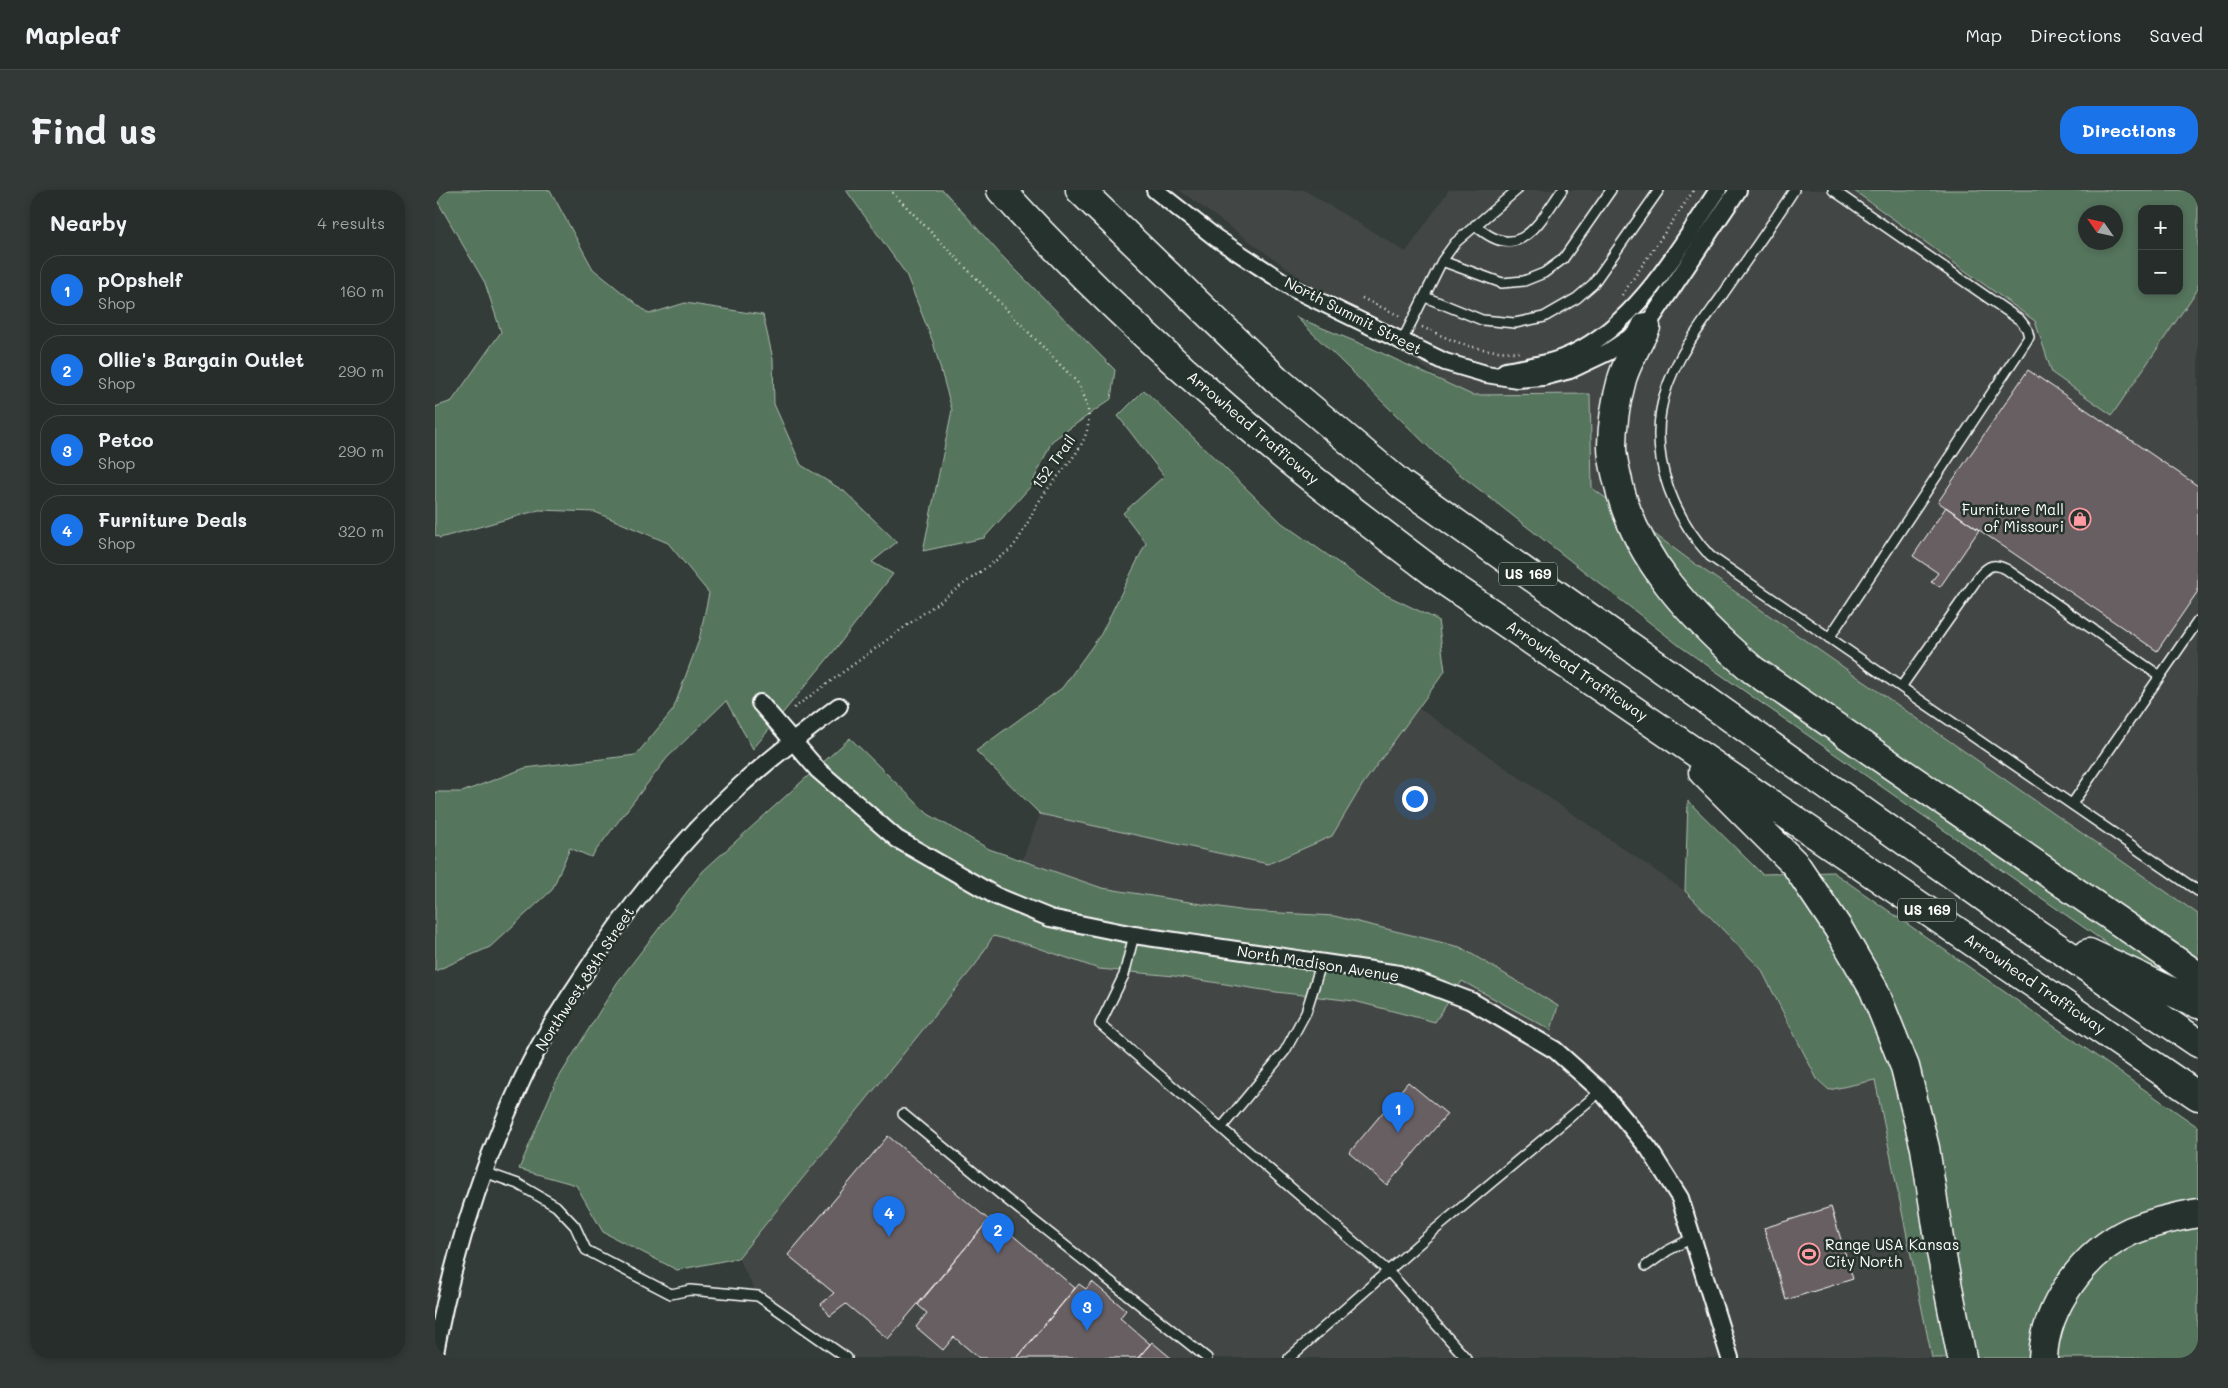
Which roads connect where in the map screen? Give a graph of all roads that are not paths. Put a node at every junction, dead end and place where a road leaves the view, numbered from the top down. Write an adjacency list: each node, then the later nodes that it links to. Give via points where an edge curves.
1 (1001, 190): 24 (highway, Arrowhead Trafficway / US 169, via 1123,314 1227,408 1449,584)
2 (1080, 190): 28 (highway, US 169, via 1275,379 1403,485)
3 (1155, 190): 16 (street, North Summit Street, via 1216,238 1294,289)
4 (1517, 190): 12 (lane)
5 (1562, 190): 12 (lane, via 1537,226 1517,242 1498,241)
6 (1611, 190): 13 (lane, via 1563,259 1524,281 1502,283)
7 (1659, 190): 14 (lane, via 1593,284 1577,298 1544,317 1515,323 1482,320)
8 (1718, 190): 15 (street)
9 (1738, 190): 15 (street)
10 (1794, 190): 19 (lane, via 1687,346 1671,378 1661,409 1659,454 1665,480 1686,525 1705,550)
11 (1833, 190): 19 (lane, via 2020,320 2029,337)
12 (1475, 226): 13 (lane, via 1455,243)
13 (1443, 261): 14 (lane)
14 (1425, 297): 16 (lane)
15 (1638, 319): 17 (street, North Summit Street, via 1571,355); 17 (street, North Summit Street, via 1608,352 1570,370 1517,379); 31 (highway, via 1622,378 1612,449 1629,519 1663,579 1719,640 1753,670)
16 (1402, 341): 17 (street, North Summit Street, via 1445,362)
17 (1485, 374)
18 (2198, 621): 20 (lane)
19 (1829, 638): 21 (lane)
20 (2160, 676): 21 (lane, via 1997,565 1988,566 1980,575); 26 (lane)
21 (1901, 687): 26 (lane)
22 (760, 703): 25 (street, North Madison Avenue)
23 (839, 706): 25 (street, Northwest 88th Street)
24 (1655, 725): 35 (highway, Arrowhead Trafficway / US 169); 49 (highway, via 1795,864 1874,990 1905,1067 1925,1148)
25 (793, 742): 29 (street, North Madison Avenue, via 818,770 897,839 996,896 1050,918); 38 (street, Northwest 88th Street, via 741,785 690,837 649,883 608,938 562,1008 522,1078)
26 (2071, 804): 27 (lane)
27 (2198, 891)
28 (2011, 916): 32 (highway); 33 (highway, US 169)
29 (1134, 935): 30 (street, North Madison Avenue); 37 (lane, via 1125,975 1100,1024)
30 (1321, 964): 34 (street, North Madison Avenue, via 1399,974 1471,1001 1555,1050); 37 (lane, via 1306,1012 1285,1051)
31 (2198, 976)
32 (2198, 1004)
33 (2198, 1043)
34 (1601, 1091): 40 (street, North Madison Avenue, via 1649,1150 1680,1198); 42 (lane)
35 (2198, 1096)
36 (903, 1114): 45 (lane)
37 (1222, 1127): 42 (lane)
38 (483, 1172): 43 (street, Northwest 88th Street, via 464,1226 444,1302); 44 (lane, via 518,1184 556,1206 575,1226 586,1250 671,1294 690,1290 758,1296)
39 (2198, 1213): 50 (highway, via 2166,1219 2131,1232 2103,1248 2081,1270 2062,1298 2051,1322)
40 (1691, 1238): 41 (lane); 48 (street, North Madison Avenue)
41 (1646, 1266)
42 (1389, 1272): 46 (lane); 47 (lane)
43 (435, 1353)
44 (847, 1358)
45 (1207, 1358)
46 (1289, 1358)
47 (1466, 1358)
48 (1730, 1358)
49 (1962, 1358)
50 (2043, 1358)

